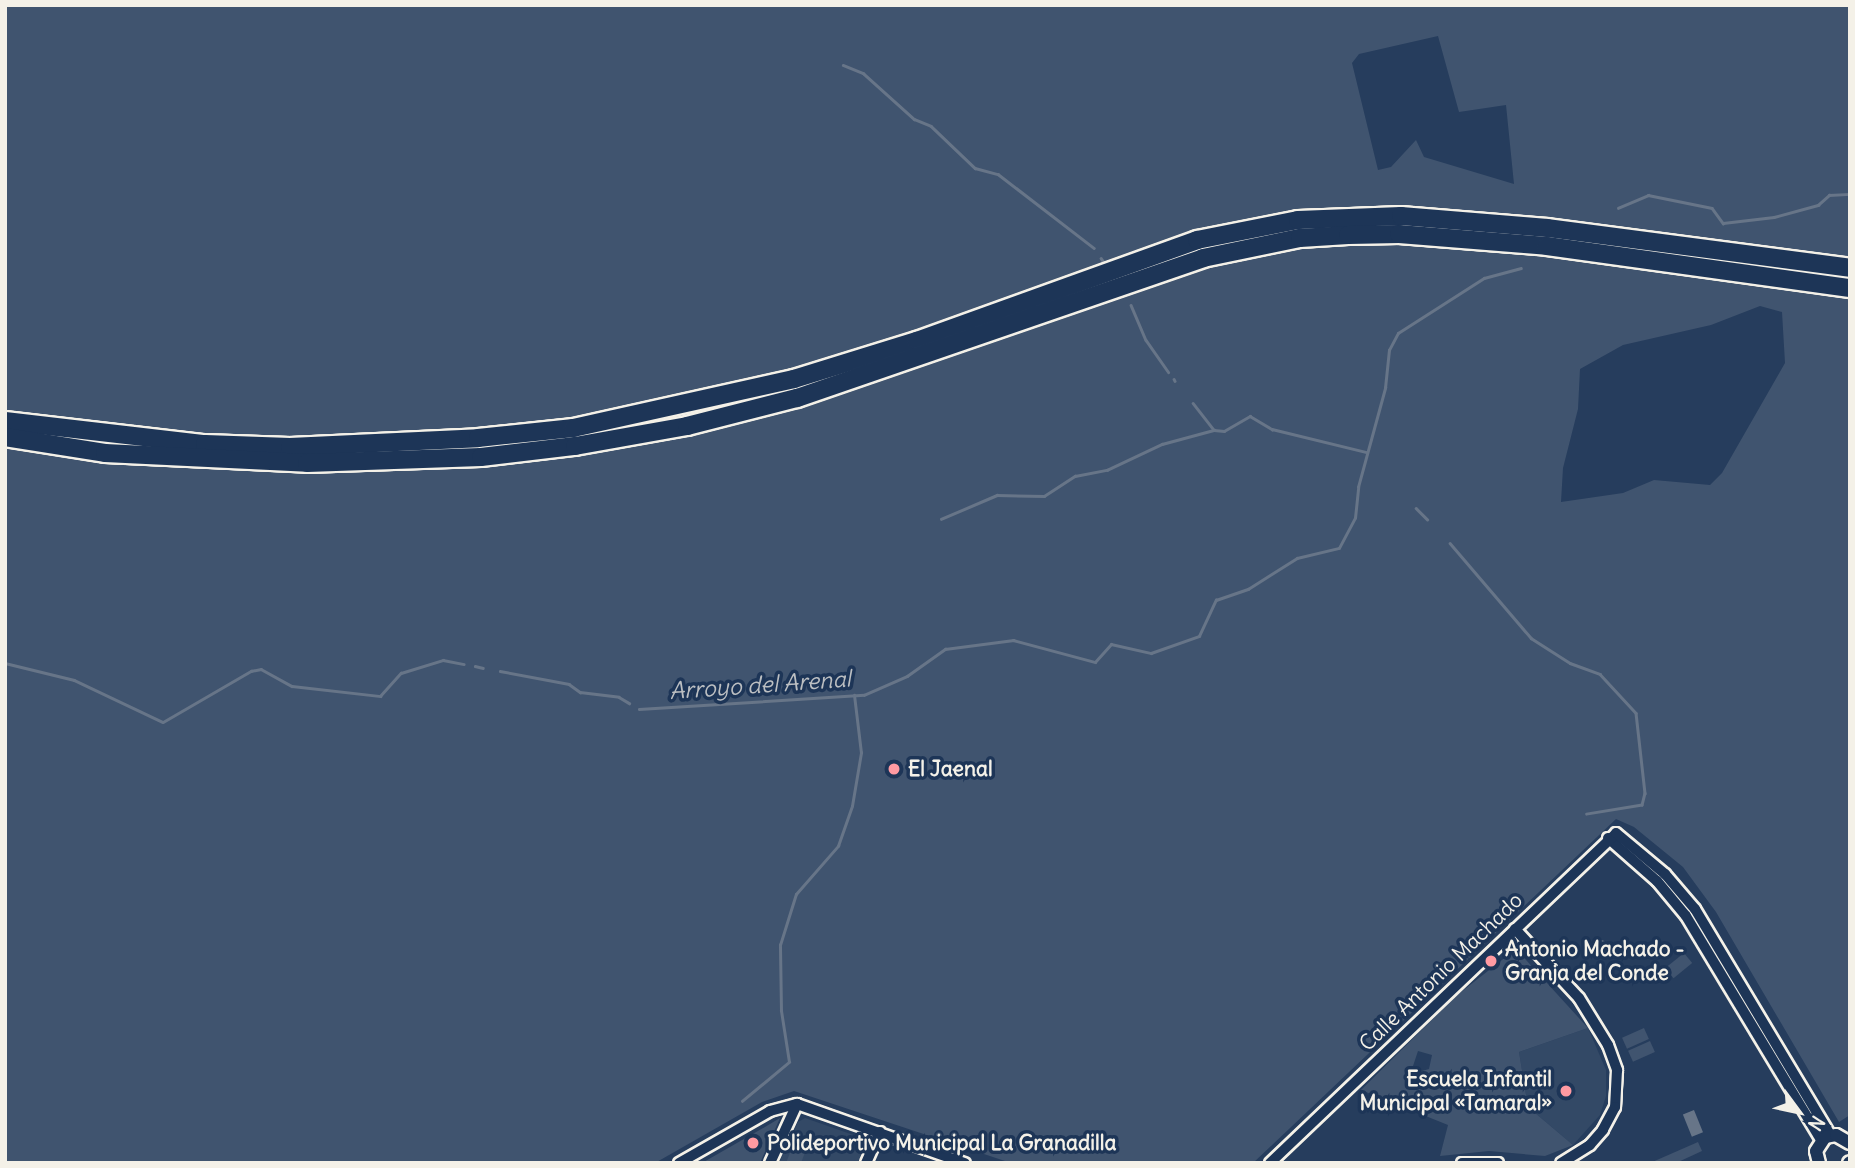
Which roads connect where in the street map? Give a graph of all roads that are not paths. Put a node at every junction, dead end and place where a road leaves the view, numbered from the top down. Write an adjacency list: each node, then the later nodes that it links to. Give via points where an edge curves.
1 (1850, 268): 6 (highway, via 1535,227 1401,216 1298,220 1197,240 917,341 794,379 668,410 573,428 385,444 290,447)
2 (1850, 288): 5 (highway, via 1547,246 1399,234 1336,236 1203,258 797,398 687,426 575,446 481,457 307,463 104,453)
3 (5, 412): 6 (highway)
4 (5, 421): 6 (highway)
5 (5, 437)
6 (150, 439)
7 (1515, 929): 10 (street, Calle Antonio Machado, via 1615,839 1686,916); 16 (street, Calle Antonio Machado); 19 (street, via 1579,998 1608,1045 1617,1070 1615,1107 1603,1130 1590,1145)
8 (797, 1104): 9 (street); 12 (street, via 770,1111); 13 (street)
9 (880, 1132): 14 (street); 15 (street)
10 (1839, 1136): 11 (street)
11 (1816, 1161)
12 (679, 1163)
13 (770, 1163)
14 (866, 1163)
15 (965, 1163)
16 (1270, 1163)
17 (1462, 1163): 18 (street)
18 (1498, 1163)
19 (1561, 1163)

